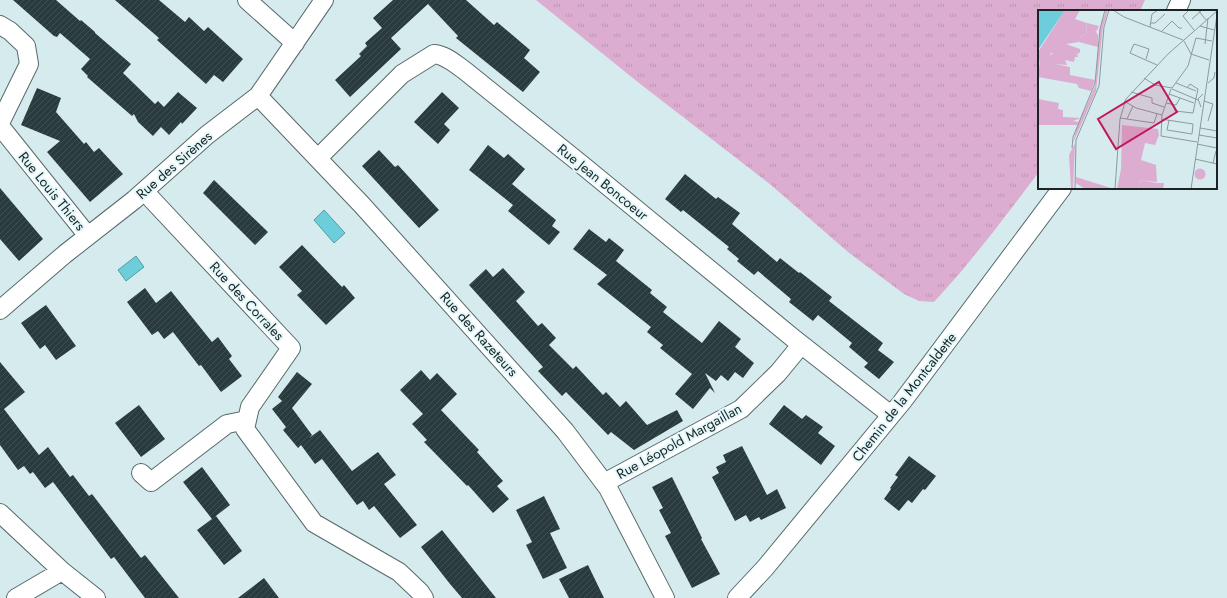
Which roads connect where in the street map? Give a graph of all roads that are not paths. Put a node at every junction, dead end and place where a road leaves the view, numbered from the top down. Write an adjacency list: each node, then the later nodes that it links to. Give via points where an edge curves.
1 (247, 0): 6 (street)
2 (324, 0): 6 (street, Rue des Sirènes)
3 (1182, 0): 4 (street)
4 (1177, 10)
5 (0, 25): 8 (street, via 26,46 29,64)
6 (295, 43): 7 (street, Rue des Sirènes)
7 (258, 96): 10 (street, Rue des Razeteurs); 12 (street, Rue des Sirènes, via 207,135)
8 (0, 123)
9 (0, 126): 13 (street, Rue Louis Thiers)
10 (318, 158): 15 (street, Rue Jean Boncoeur, via 402,74 438,54 464,70); 19 (street, Rue des Razeteurs, via 560,425)
11 (1061, 189): 16 (street, Chemin de la Montcaldette)
12 (144, 191): 13 (street, Rue des Sirènes); 17 (street, Rue des Corrales, via 292,348 250,407)
13 (88, 236): 14 (street, Rue des Sirènes)
14 (0, 310)
15 (802, 345): 16 (street, Rue Jean Boncoeur); 19 (street, Rue Léopold Margaillan, via 741,409)
16 (891, 415): 26 (street, Chemin de la Montcaldette, via 775,556)
17 (247, 420): 18 (street, via 227,424 151,482); 24 (street, via 245,429 314,523 399,572)
18 (140, 473)
19 (604, 483): 25 (street, Rue des Razeteurs)
20 (0, 513): 21 (street)
21 (62, 571): 22 (street); 23 (street)
22 (16, 598)
23 (96, 598)
24 (424, 598)
25 (665, 598)
26 (737, 598)

